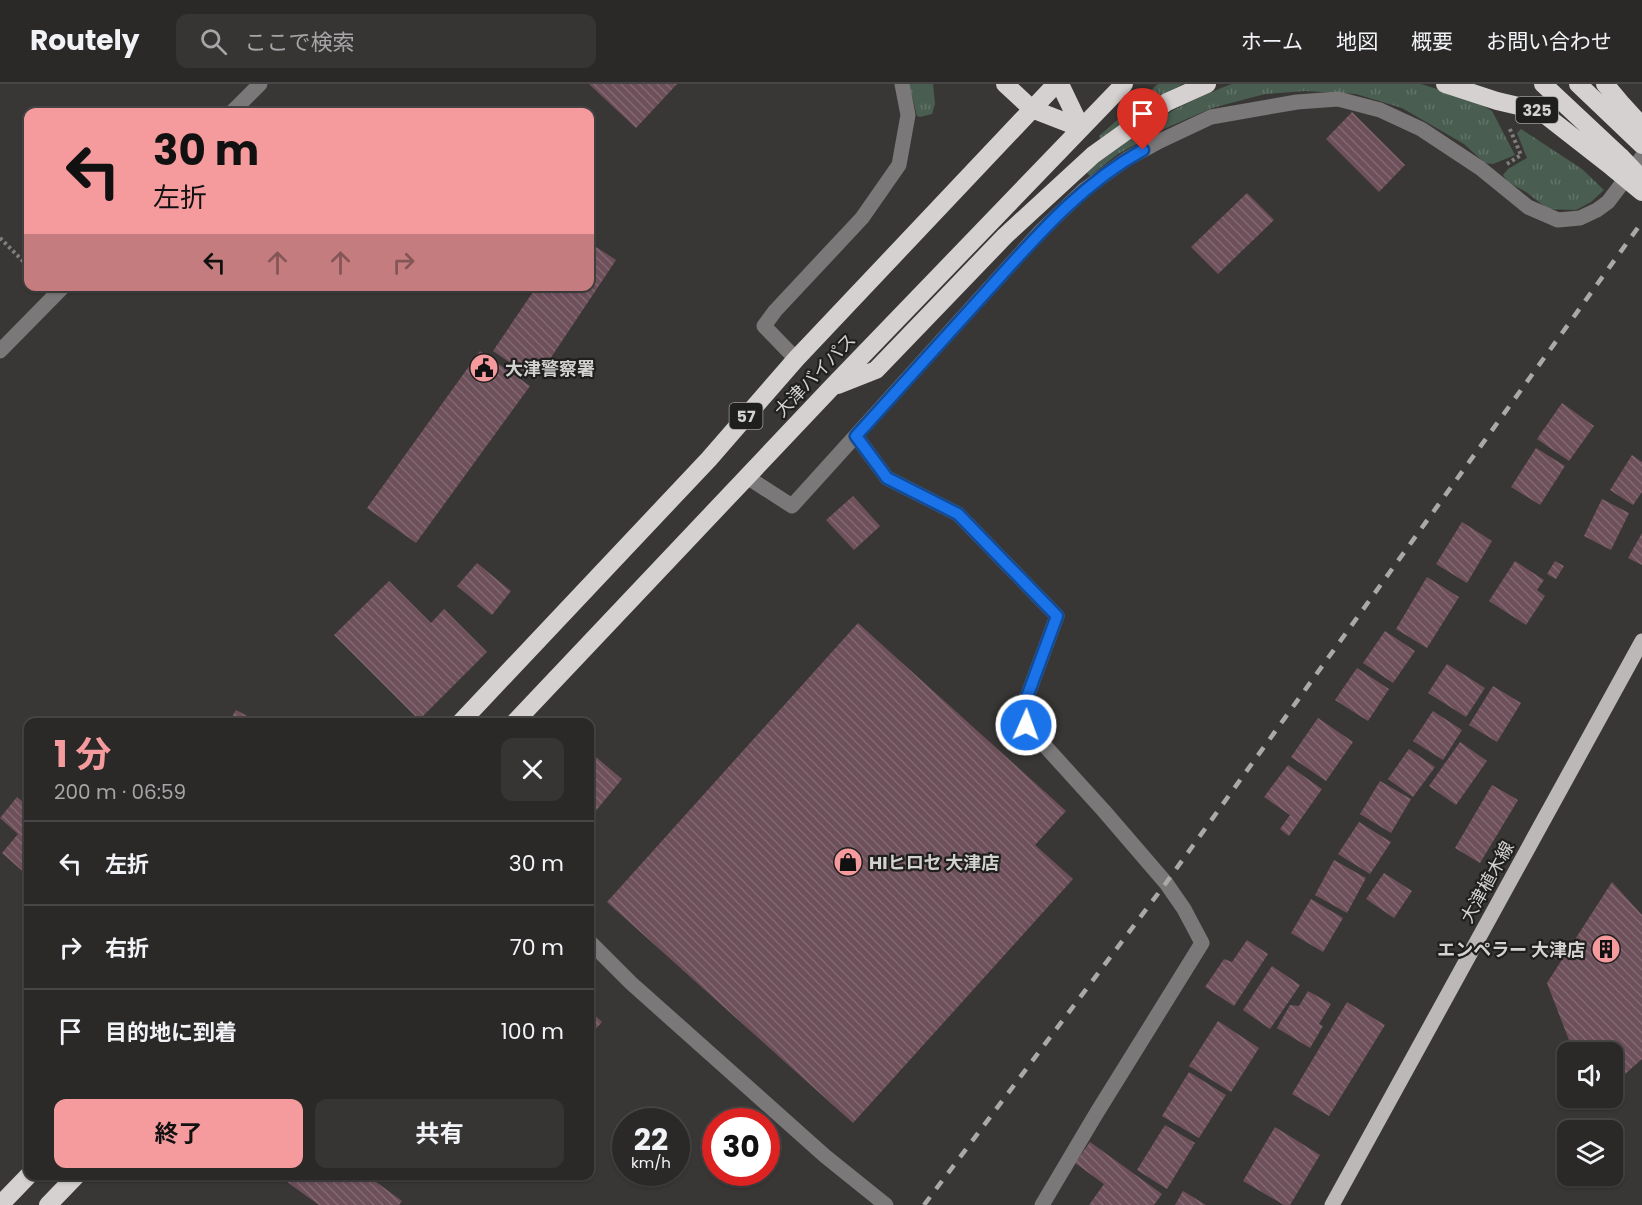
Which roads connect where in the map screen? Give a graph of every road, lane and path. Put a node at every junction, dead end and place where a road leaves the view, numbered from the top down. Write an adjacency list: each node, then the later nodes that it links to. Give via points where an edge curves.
1 (260, 84): 11 (street)
2 (902, 84): 24 (street, via 908,115 899,165 862,218 764,327)
3 (1005, 84): 12 (highway)
4 (1058, 84): 12 (highway, 大津バイパス / 57); 14 (highway, 57)
5 (1124, 84): 14 (highway, 大津バイパス / 57)
6 (1207, 84): 25 (highway, via 1167,102 1093,155 1005,236 876,370)
7 (1445, 84): 16 (highway, 325, via 1540,111)
8 (1544, 84): 16 (highway, 325)
9 (1578, 84): 15 (highway, 325)
10 (1605, 84): 15 (highway)
11 (236, 108)
12 (1032, 109): 14 (highway); 24 (highway, 大津バイパス / 57)
13 (1508, 120): 17 (path, via 1521,155)
14 (1081, 128): 25 (highway, 大津バイパス / 57)
15 (1641, 142): 17 (street, via 1608,202 1580,218 1558,220 1528,207)
16 (1617, 163): 18 (highway, 325, bridge); 19 (highway, 325, bridge)
17 (1490, 176): 26 (street, via 1421,129 1380,110 1338,99 1211,117 1127,159 1085,189 1040,232)
18 (1642, 179)
19 (1642, 192)
20 (0, 238): 21 (path)
21 (24, 262)
22 (59, 291): 23 (street)
23 (0, 351)
24 (796, 359): 29 (highway, 大津バイパス / 57, via 709,459)
25 (831, 388): 27 (highway, 大津バイパス / 57)
26 (856, 436): 27 (street, via 792,506); 37 (street, via 887,478 958,514 1057,616 1024,705 1026,725 1166,883 1202,943)
27 (747, 477): 30 (highway, 大津バイパス / 57)
28 (1642, 641): 38 (main road, 大津植木線)
29 (465, 718)
30 (519, 718)
31 (594, 946): 36 (street, via 825,1156)
32 (24, 1180): 34 (highway)
33 (72, 1180): 35 (highway)
34 (0, 1205)
35 (48, 1205)
36 (886, 1205)
37 (1042, 1205)
38 (1332, 1205)

